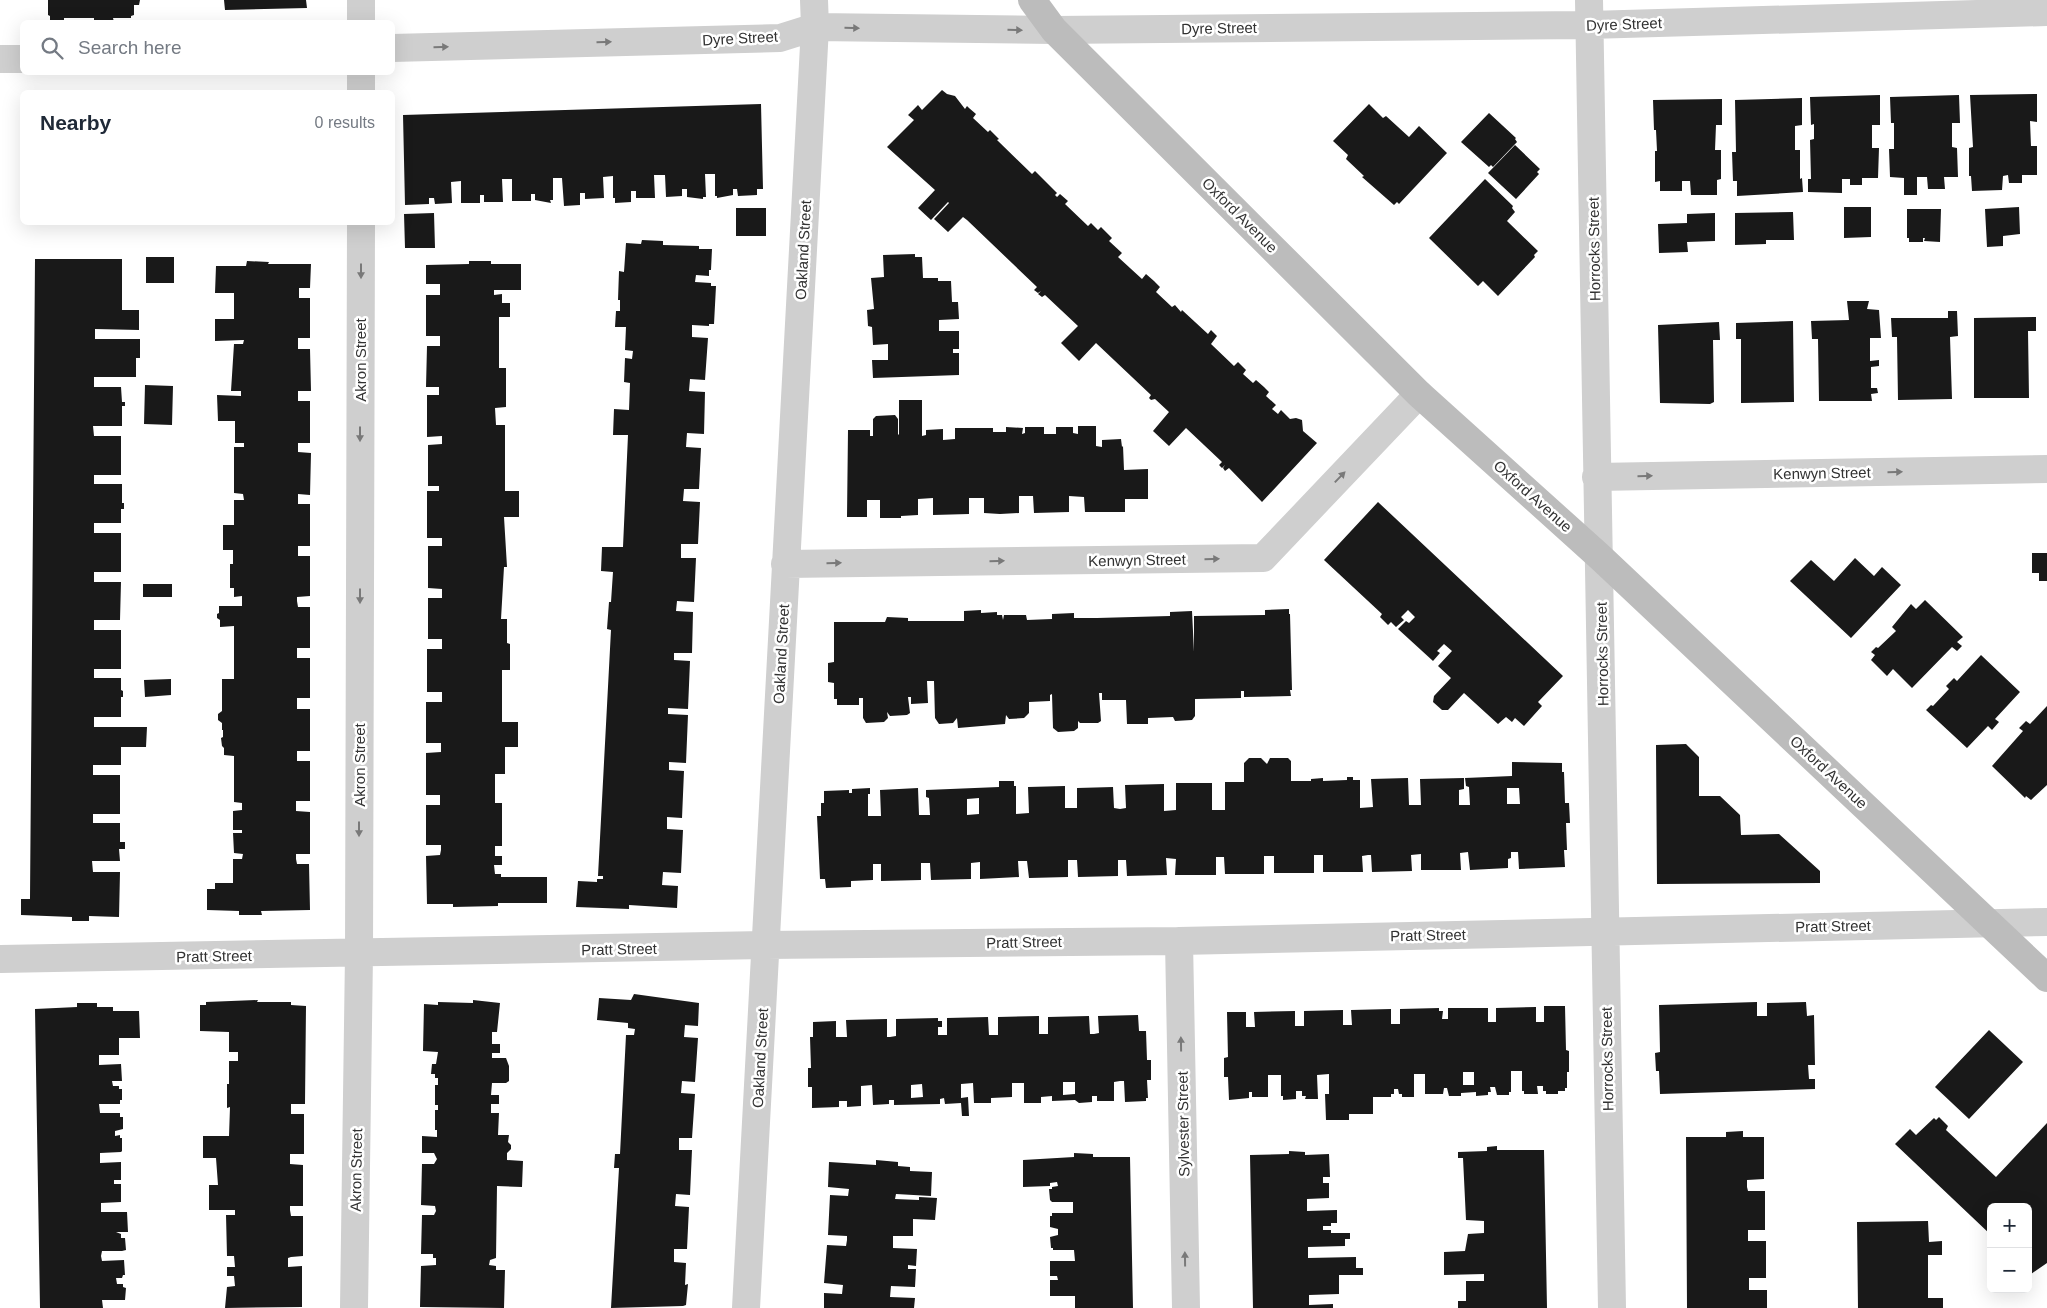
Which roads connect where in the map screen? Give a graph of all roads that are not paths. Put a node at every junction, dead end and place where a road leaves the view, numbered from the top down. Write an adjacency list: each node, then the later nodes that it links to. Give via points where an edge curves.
1 (361, 0): 6 (street)
2 (814, 0): 7 (street, Oakland Street)
3 (1032, 0): 8 (street, Oxford Avenue)
4 (1589, 12): 5 (street, Dyre Street); 8 (street, Dyre Street); 17 (street, Horrocks Street)
5 (2047, 12)
6 (361, 20)
7 (815, 27): 8 (street, Dyre Street, one-way to 8); 9 (street, Dyre Street, one-way to 7, via 780,38); 19 (street, Oakland Street)
8 (1054, 30): 15 (street, Oxford Avenue)
9 (395, 48)
10 (20, 59): 11 (street)
11 (0, 60)
12 (361, 75): 13 (street)
13 (361, 90)
14 (361, 225): 25 (street, Akron Street, one-way to 25)
15 (1420, 394): 18 (street, Oxford Avenue); 19 (street, Kenwyn Street, one-way to 15, via 1263,558)
16 (2047, 469): 17 (street, Kenwyn Street, one-way to 16)
17 (1596, 477): 18 (street, Horrocks Street)
18 (1600, 557): 20 (street, Oxford Avenue); 22 (street, Horrocks Street)
19 (785, 564): 24 (street, Oakland Street)
20 (1989, 922): 21 (street, Pratt Street); 22 (street, Pratt Street); 27 (street, Oxford Avenue)
21 (2047, 922)
22 (1605, 932): 23 (street, Pratt Street); 31 (street, Horrocks Street)
23 (1179, 940): 24 (street, Pratt Street); 30 (street, Sylvester Street, one-way to 23)
24 (766, 945): 25 (street, Pratt Street); 29 (street, Oakland Street)
25 (358, 954): 26 (street, Pratt Street); 28 (street, Akron Street)
26 (0, 959)
27 (2047, 978)
28 (354, 1308)
29 (746, 1308)
30 (1186, 1308)
31 (1612, 1308)

